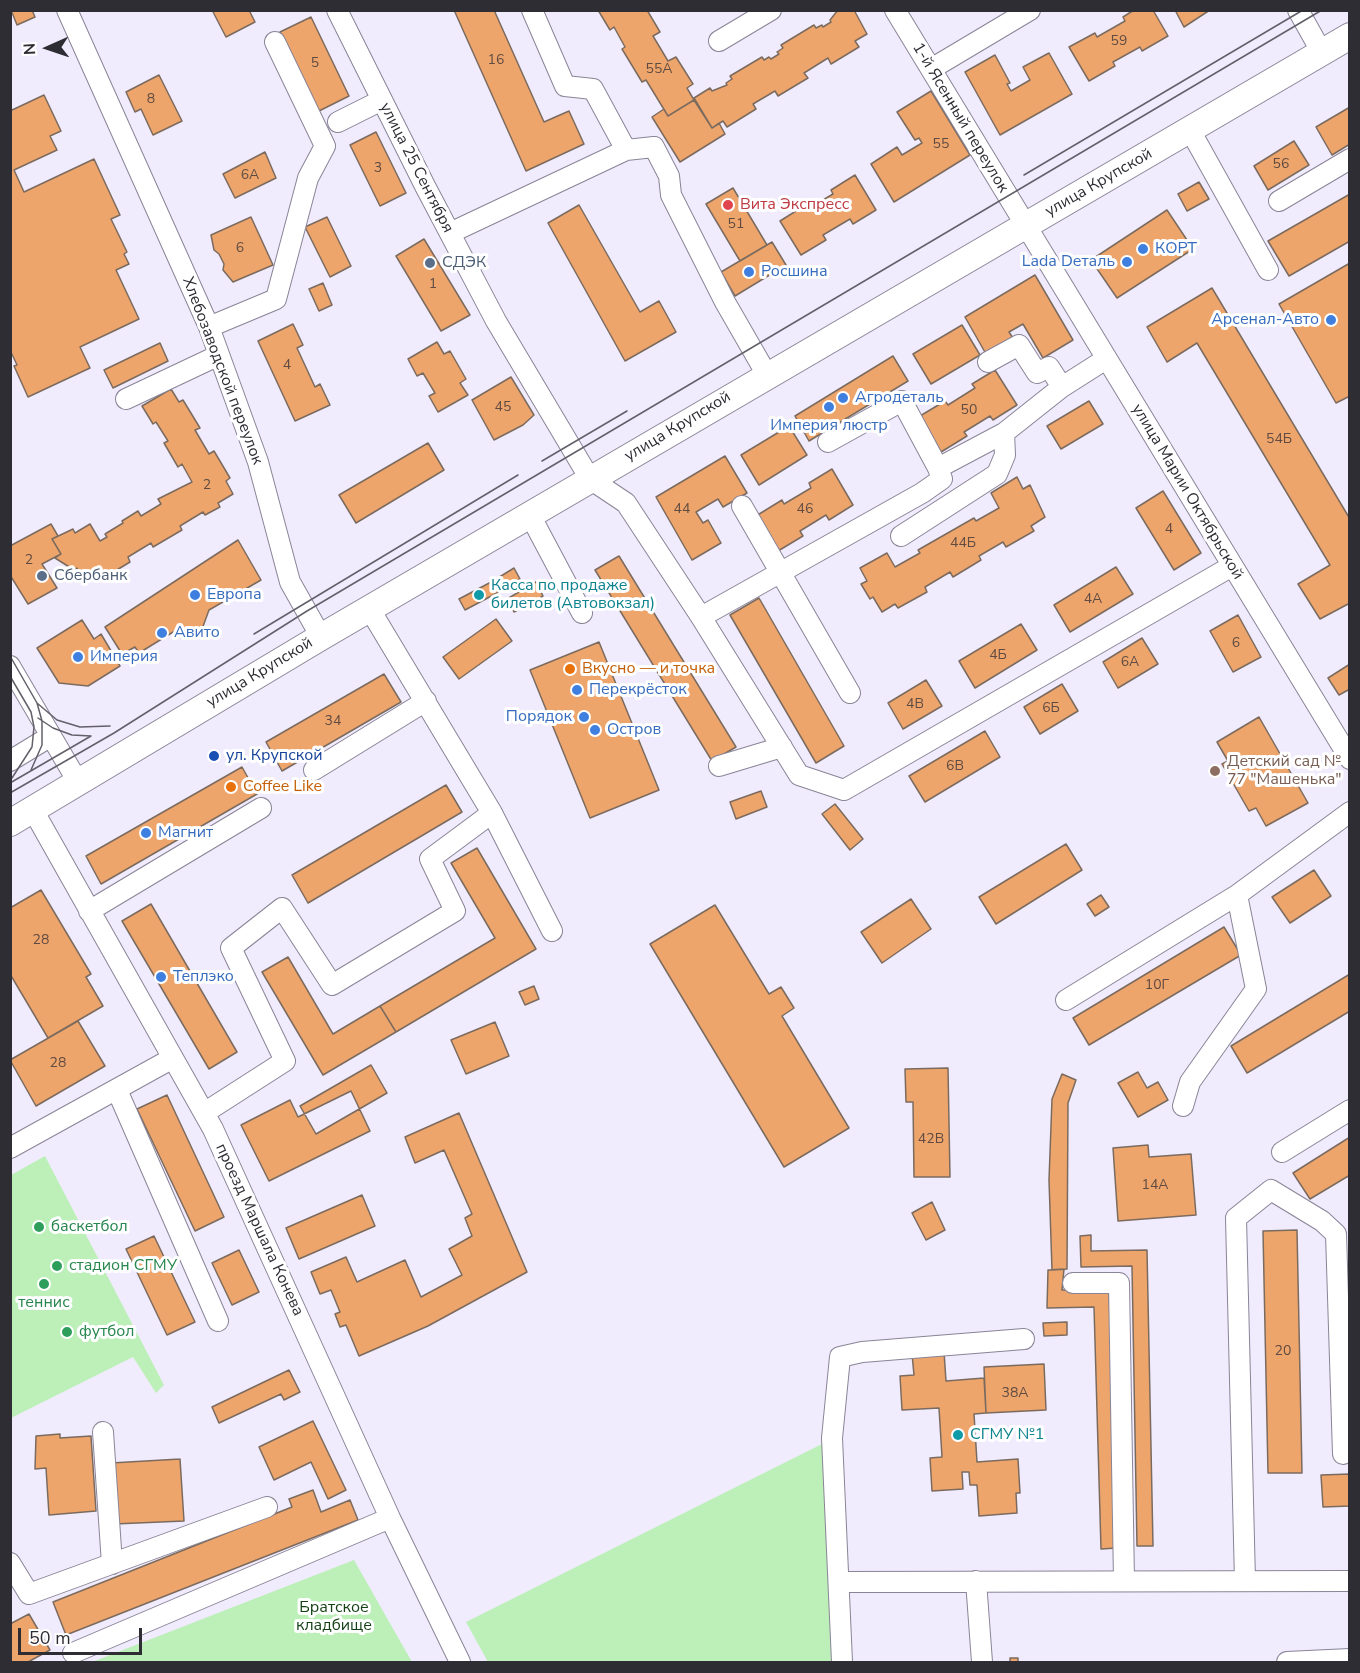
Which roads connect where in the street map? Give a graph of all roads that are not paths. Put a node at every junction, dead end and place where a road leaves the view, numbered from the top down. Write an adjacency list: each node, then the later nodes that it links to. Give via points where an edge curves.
1 (67, 10): 22 (street, Хлебозаводской переулок)
2 (337, 10): 13 (street, улица 25 Сентября)
3 (532, 10): 16 (street, via 565,86 593,89)
4 (771, 10): 9 (street)
5 (895, 10): 12 (street, 1-й Ясенный переулок)
6 (1030, 10): 12 (street)
7 (1298, 10): 11 (street)
8 (1350, 36): 11 (main road, улица Крупской)
9 (719, 41)
10 (275, 42): 22 (street, via 326,146 308,178 276,299)
11 (1321, 51): 15 (main road, улица Крупской)
12 (931, 69): 19 (street, 1-й Ясенный переулок)
13 (382, 100): 14 (street); 20 (street, улица 25 Сентября)
14 (338, 122)
15 (1190, 130): 19 (main road, улица Крупской); 21 (street)
16 (626, 150): 20 (street); 26 (street, via 654,147 669,176 670,195)
17 (1350, 159): 18 (street)
18 (1280, 201)
19 (1026, 226): 24 (street, улица Марии Октябрьской); 26 (main road, улица Крупской)
20 (450, 233): 32 (street, улица 25 Сентября, via 496,321)
21 (1268, 270)
22 (209, 327): 23 (street, Хлебозаводской переулок)
23 (218, 356): 28 (street); 41 (street, Хлебозаводской переулок, via 258,462 290,582)
24 (1106, 359): 27 (street); 36 (street, улица Марии Октябрьской)
25 (988, 362): 27 (street, via 1019,345 1037,373 1049,367)
26 (767, 375): 32 (main road, улица Крупской)
27 (1062, 387): 29 (street)
28 (126, 399)
29 (1004, 433): 31 (street); 35 (street, via 1005,455 997,474)
30 (828, 442): 31 (street, via 902,401)
31 (938, 468): 37 (street, via 942,479)
32 (590, 479): 34 (main road, улица Крупской); 40 (street, via 626,503)
33 (742, 506): 37 (street)
34 (530, 515): 38 (main road, улица Крупской); 39 (street)
35 (901, 536)
36 (1232, 566): 46 (street, via 844,790 799,775); 47 (street, улица Марии Октябрьской)
37 (779, 571): 40 (street); 43 (street)
38 (369, 608): 41 (main road, улица Крупской); 44 (street)
39 (582, 614)
40 (701, 617): 46 (street)
41 (321, 637): 51 (main road, улица Крупской)
42 (10, 666): 45 (street)
43 (850, 693)
44 (426, 701): 50 (street); 55 (street)
45 (51, 736): 48 (street); 51 (street)
46 (782, 747): 49 (street)
47 (1350, 759)
48 (10, 761)
49 (719, 766)
50 (314, 770)
51 (78, 782): 53 (main road, улица Крупской)
52 (261, 808): 58 (street)
53 (33, 810): 56 (main road, улица Крупской); 58 (street, проезд Маршала Конева)
54 (1350, 812): 57 (street)
55 (492, 813): 59 (street); 65 (street, via 430,859 455,910 332,986 282,908 231,948 285,1061)
56 (10, 823)
57 (1237, 894): 60 (street); 63 (street, via 1256,989 1190,1082)
58 (89, 910): 61 (street, проезд Маршала Конева)
59 (552, 931)
60 (1066, 999)
61 (173, 1058): 62 (street); 65 (street, проезд Маршала Конева)
62 (117, 1090): 66 (street); 70 (street)
63 (1183, 1106)
64 (1350, 1110): 67 (street)
65 (204, 1113): 75 (street, проезд Маршала Конева)
66 (10, 1148)
67 (1282, 1152)
68 (1343, 1236): 73 (street); 81 (street, via 1271,1190 1236,1218)
69 (1073, 1283): 80 (street, via 1119,1283)
70 (218, 1321)
71 (1024, 1339): 78 (street, via 840,1356 832,1438)
72 (103, 1432): 77 (street)
73 (1343, 1454)
74 (267, 1507): 77 (street)
75 (390, 1518): 83 (street); 85 (street, проезд Маршала Конева)
76 (10, 1563): 77 (street, via 28,1594)
77 (112, 1564)
78 (838, 1581): 79 (street); 86 (street)
79 (976, 1581): 80 (street); 87 (street)
80 (1124, 1581): 81 (street)
81 (1245, 1581): 82 (street)
82 (1350, 1581)
83 (73, 1653)
84 (1350, 1659): 88 (street)
85 (460, 1662)
86 (842, 1662)
87 (982, 1662)
88 (1287, 1662)

